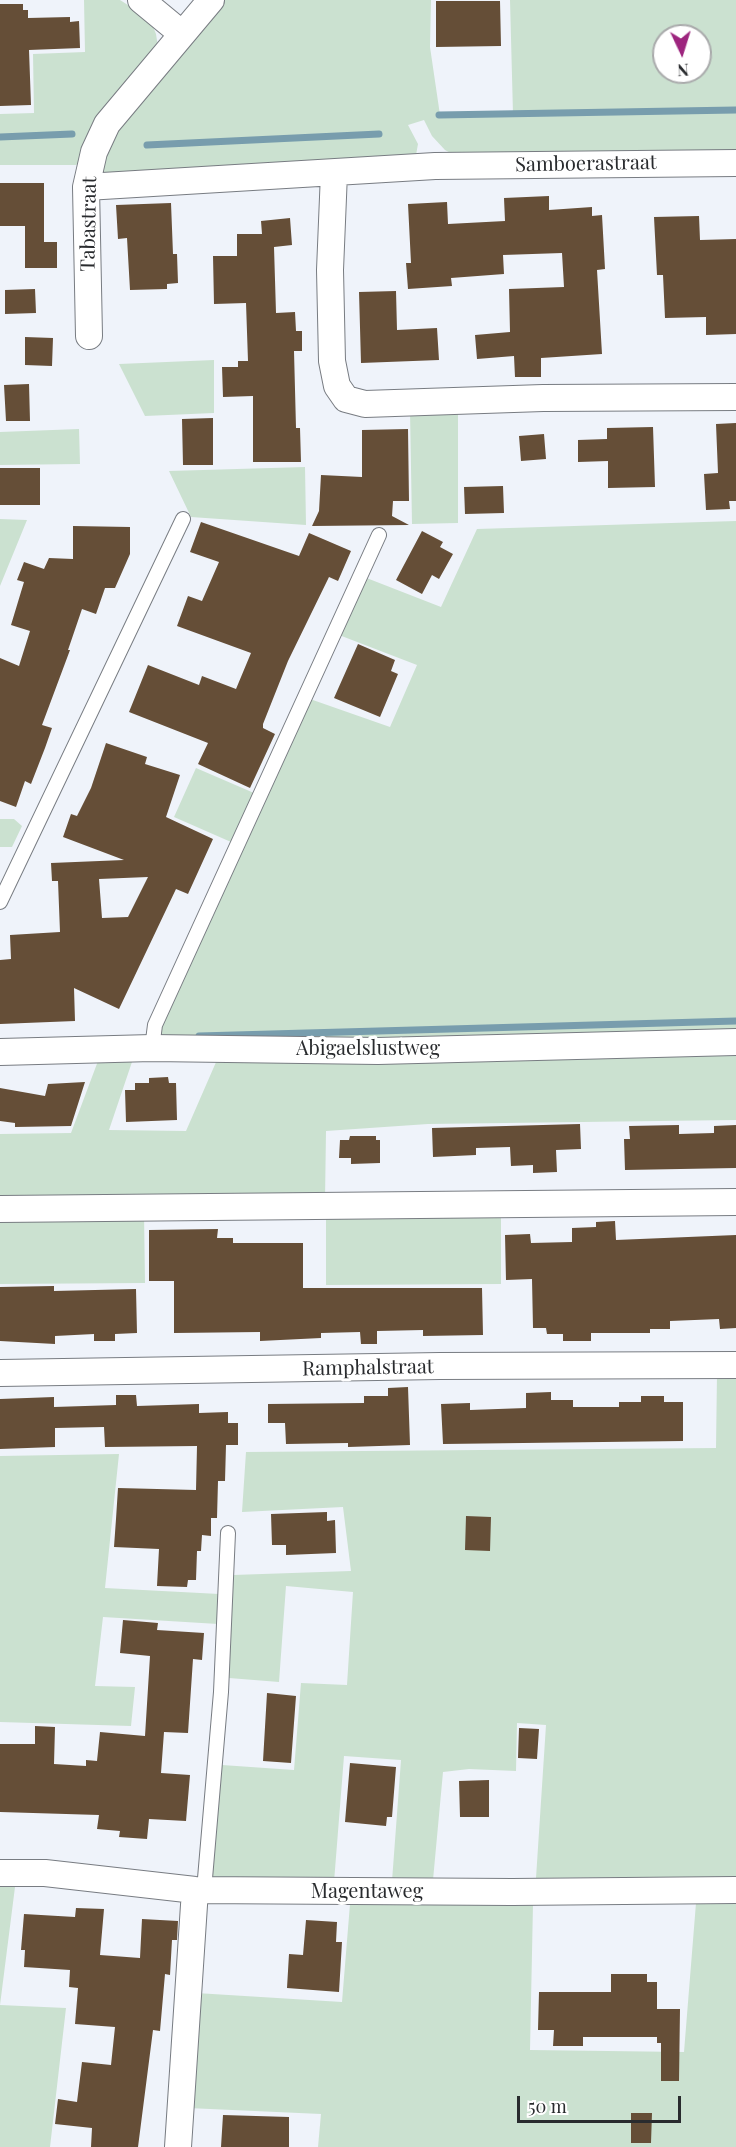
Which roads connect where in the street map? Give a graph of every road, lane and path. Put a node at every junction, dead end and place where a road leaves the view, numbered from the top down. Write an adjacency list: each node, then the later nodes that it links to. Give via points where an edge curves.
1 (141, 0): 3 (street)
2 (211, 0): 3 (street, Tabastraat)
3 (181, 33): 6 (street, Tabastraat, via 106,124)
4 (736, 163): 5 (street, Samboerastraat, via 435,166)
5 (334, 173): 6 (street, Samboerastraat); 8 (street, via 332,361 337,386 346,399 365,404)
6 (86, 187): 7 (street, Tabastraat)
7 (89, 336)
8 (736, 397)
9 (183, 519): 11 (lane)
10 (379, 535): 13 (lane, via 155,1025)
11 (0, 902)
12 (736, 1042): 13 (street, Abigaelslustweg, via 378,1051)
13 (152, 1048): 14 (street, Abigaelslustweg)
14 (0, 1052)
15 (736, 1202): 16 (street)
16 (0, 1209)
17 (736, 1365): 18 (street, Ramphalstraat)
18 (0, 1373)
19 (228, 1533): 21 (lane, via 221,1692)
20 (0, 1873): 21 (street, Magentaweg, via 45,1873)
21 (199, 1890): 22 (street, Magentaweg); 23 (street)
22 (736, 1890)
23 (178, 2147)

